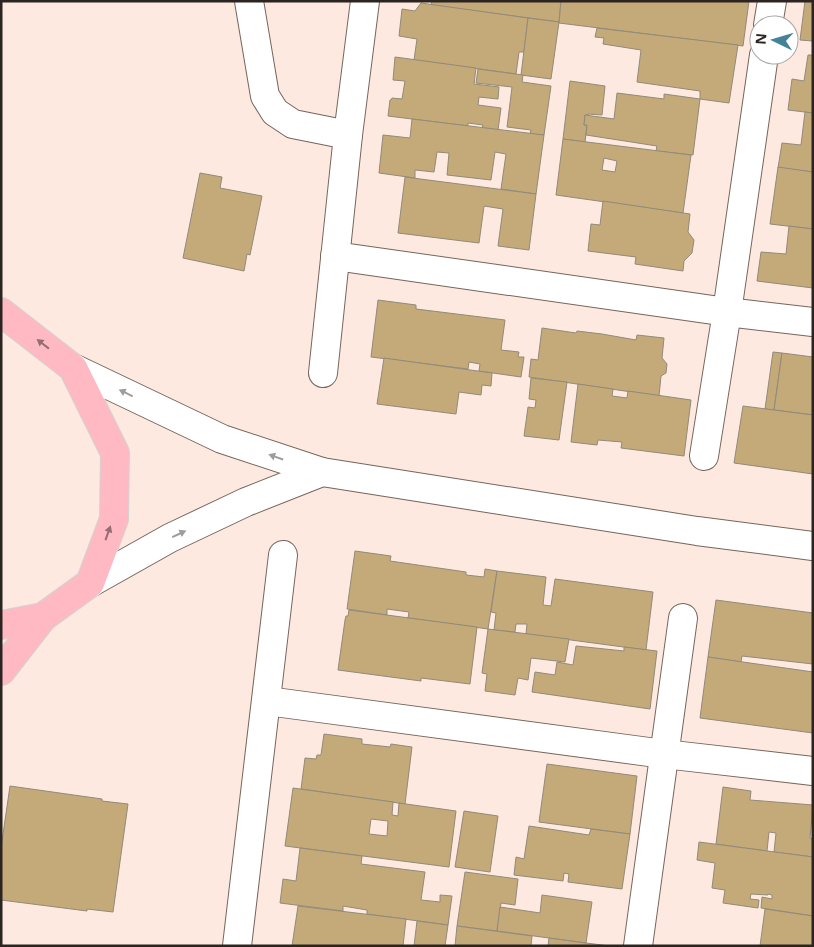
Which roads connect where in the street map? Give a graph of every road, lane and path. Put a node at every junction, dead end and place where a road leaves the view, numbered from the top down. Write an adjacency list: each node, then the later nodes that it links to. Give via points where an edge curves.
1 (250, 1): 6 (street, via 265,96 275,112 293,124)
2 (365, 1): 6 (street)
3 (772, 1): 4 (street)
4 (770, 15)
5 (763, 65): 9 (street)
6 (348, 135): 7 (street)
7 (335, 256): 9 (street); 12 (street)
8 (1, 312): 11 (main road, one-way to 8)
9 (727, 312): 10 (street); 13 (street)
10 (813, 322)
11 (73, 368): 14 (street, one-way to 11, via 222,439); 17 (main road, one-way to 11, via 114,519 115,453)
12 (323, 373)
13 (704, 456)
14 (322, 472): 15 (street); 17 (street, one-way to 14, via 170,538 246,502)
15 (813, 546)
16 (283, 555): 22 (street)
17 (90, 583): 18 (main road)
18 (43, 617): 20 (main road); 21 (main road)
19 (683, 618): 23 (street)
20 (1, 625)
21 (1, 671)
22 (267, 701): 23 (street); 25 (street)
23 (664, 754): 24 (street); 26 (street)
24 (813, 771)
25 (237, 946)
26 (638, 946)

